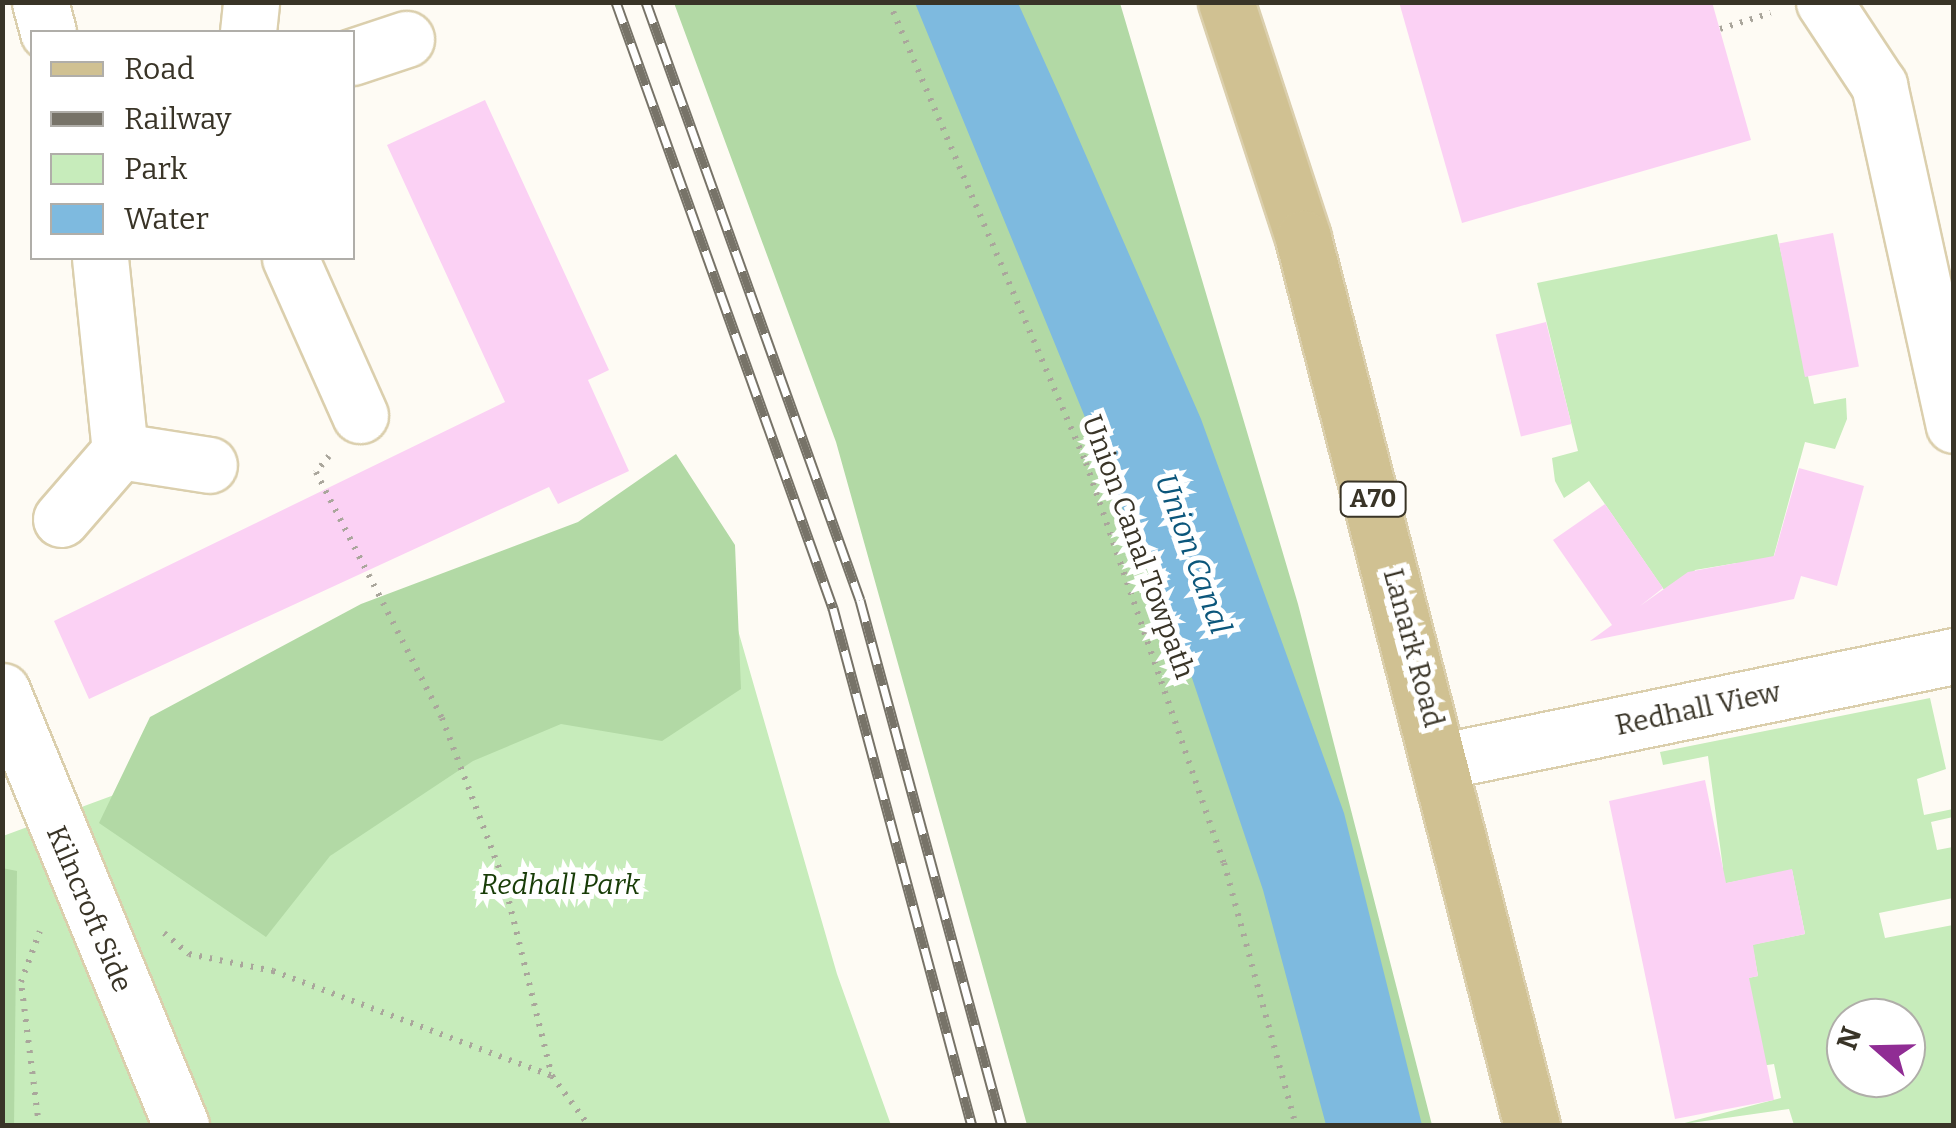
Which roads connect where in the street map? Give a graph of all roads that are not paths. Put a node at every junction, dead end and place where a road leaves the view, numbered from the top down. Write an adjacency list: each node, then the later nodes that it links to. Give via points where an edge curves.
1 (40, 2): 5 (street)
2 (251, 2): 6 (street)
3 (1226, 2): 18 (main road, Lanark Road / A70, via 1303,238)
4 (1806, 5): 12 (street, via 1879,84)
5 (47, 30)
6 (248, 30)
7 (406, 39): 8 (street)
8 (355, 55)
9 (100, 260): 13 (street)
10 (291, 260): 11 (street)
11 (360, 415)
12 (1954, 425)
13 (120, 451): 14 (street); 15 (street)
14 (209, 466)
15 (61, 519)
16 (1954, 656): 18 (street, Redhall View)
17 (2, 691): 19 (street, Kilncroft Side, via 66,863)
18 (1443, 761): 20 (main road, Lanark Road / A70)
19 (181, 1126)
20 (1532, 1126)

